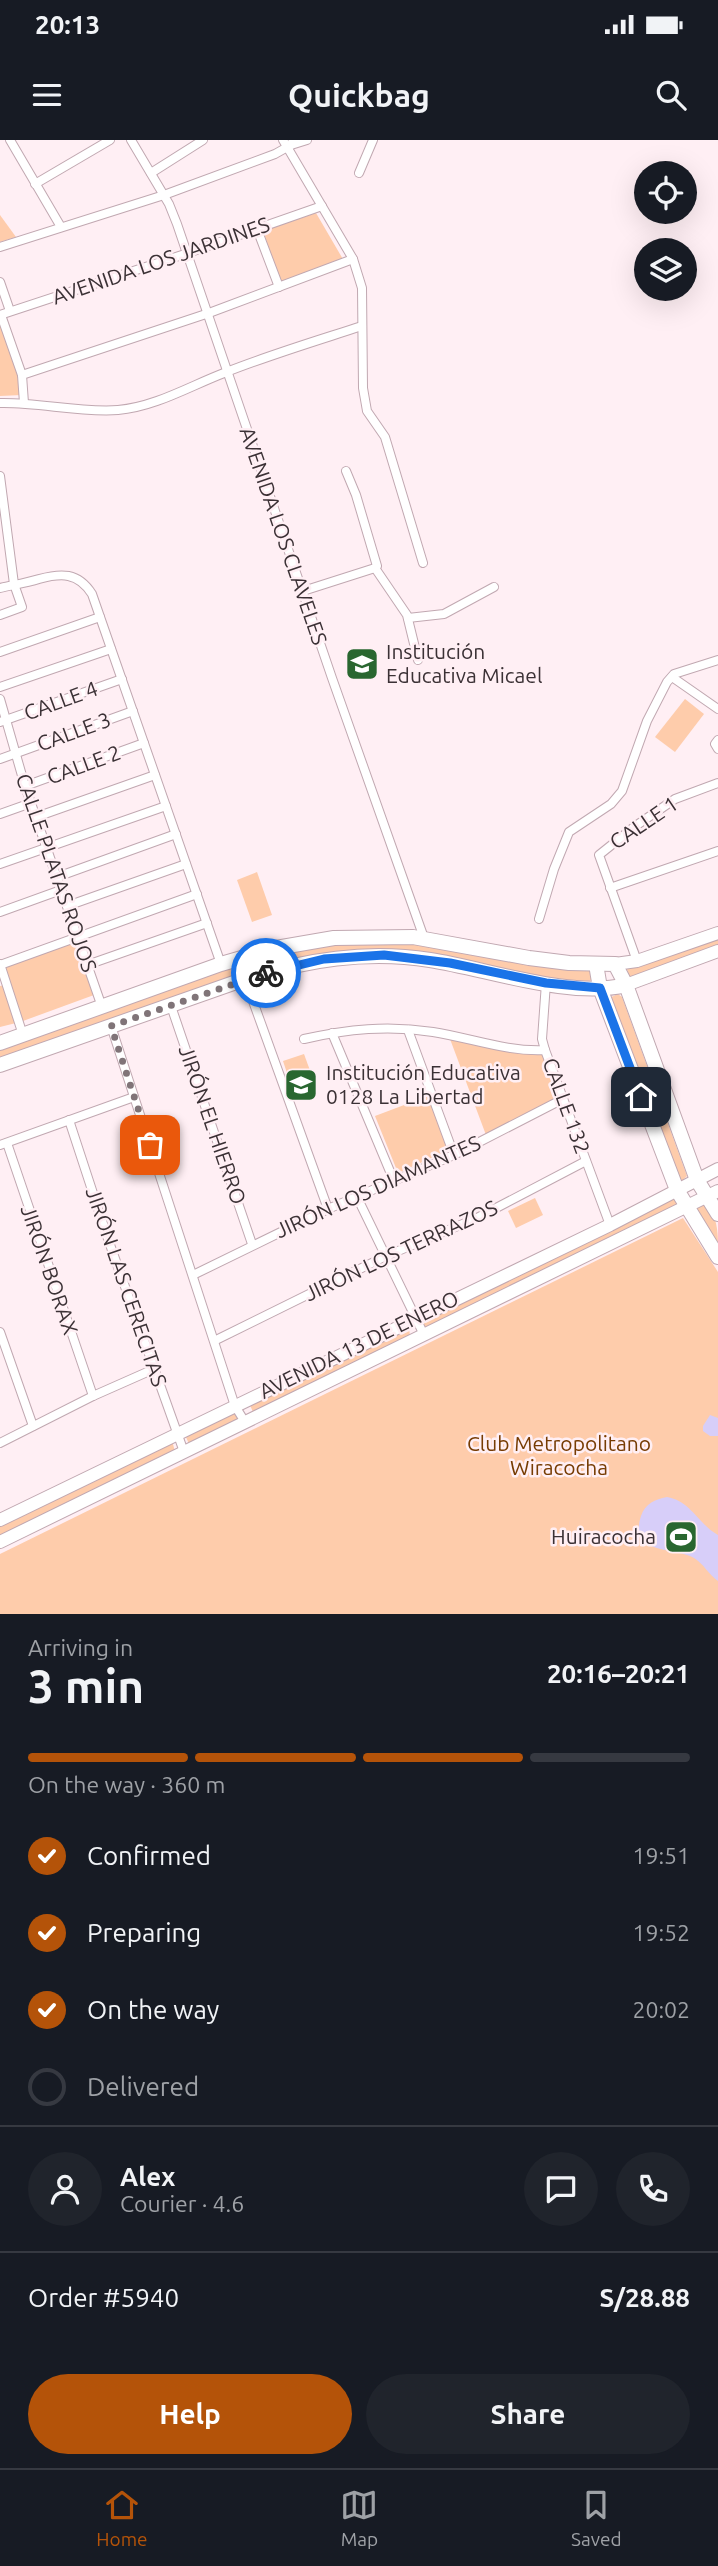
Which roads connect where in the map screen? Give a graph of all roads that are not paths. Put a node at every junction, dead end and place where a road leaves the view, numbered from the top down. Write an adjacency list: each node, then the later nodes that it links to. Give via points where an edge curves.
1 (10, 140): 10 (street)
2 (110, 140): 10 (street)
3 (131, 140): 8 (street, AVENIDA LOS CLAVELES)
4 (203, 140): 8 (street)
5 (307, 140): 7 (street)
6 (373, 140): 9 (street)
7 (289, 143): 11 (street, via 275,154); 12 (street)
8 (151, 173): 11 (street, AVENIDA LOS CLAVELES)
9 (359, 173)
10 (35, 184): 13 (street)
11 (164, 195): 13 (street); 16 (street, AVENIDA LOS CLAVELES)
12 (321, 206): 14 (street, AVENIDA LOS JARDINES); 17 (street)
13 (61, 227): 15 (street)
14 (257, 229): 16 (street, AVENIDA LOS JARDINES); 19 (street)
15 (0, 247)
16 (188, 253): 20 (street, AVENIDA LOS CLAVELES); 21 (street, AVENIDA LOS JARDINES)
17 (353, 259): 19 (street); 22 (street, via 362,288)
18 (0, 282): 21 (street)
19 (279, 287): 20 (street)
20 (209, 313): 23 (street, AVENIDA LOS CLAVELES); 24 (street)
21 (4, 314): 24 (street)
22 (362, 326): 23 (street); 30 (street, via 367,411 385,437)
23 (227, 372): 26 (street, via 145,405 118,410); 35 (street, AVENIDA LOS CLAVELES)
24 (22, 375): 26 (street)
25 (0, 403): 26 (street)
26 (23, 403)
27 (346, 471): 31 (street)
28 (0, 478): 29 (street)
29 (4, 541): 32 (street)
30 (423, 563)
31 (375, 568): 35 (street); 38 (street)
32 (14, 584): 34 (street); 36 (street, via 22,607); 37 (street, via 58,574 78,578 92,594)
33 (494, 587): 38 (street, via 444,614)
34 (0, 588)
35 (303, 591): 77 (street, AVENIDA LOS CLAVELES)
36 (0, 615)
37 (100, 617): 39 (street); 40 (street)
38 (408, 618): 41 (street)
39 (111, 649): 44 (street); 45 (street)
40 (0, 652)
41 (418, 660)
42 (718, 660): 43 (street)
43 (672, 677): 47 (street); 73 (street, via 647,721 618,797 569,832)
44 (122, 679): 48 (street); 49 (street, CALLE 4)
45 (0, 687)
46 (0, 699): 49 (street, CALLE PLATAS ROJOS)
47 (718, 709)
48 (133, 711): 51 (street); 53 (street, CALLE 3)
49 (3, 721): 53 (street, CALLE PLATAS ROJOS)
50 (718, 740): 52 (street)
51 (144, 743): 55 (street); 57 (street, CALLE 2)
52 (718, 748)
53 (15, 753): 54 (street, CALLE 3); 57 (street, CALLE PLATAS ROJOS)
54 (0, 759)
55 (155, 775): 59 (street); 61 (street)
56 (718, 783): 68 (street, CALLE 1, via 675,799 598,855)
57 (25, 786): 58 (street, CALLE PLATAS ROJOS)
58 (31, 803): 60 (street); 61 (street, CALLE PLATAS ROJOS)
59 (166, 806): 62 (street); 63 (street)
60 (0, 814)
61 (36, 817): 63 (street, CALLE PLATAS ROJOS)
62 (176, 834): 66 (street); 67 (street)
63 (46, 847): 65 (street); 67 (street, CALLE PLATAS ROJOS)
64 (718, 851): 68 (street)
65 (0, 864)
66 (186, 864): 70 (street); 71 (street)
67 (57, 877): 69 (street, CALLE PLATAS ROJOS)
68 (610, 888): 79 (street, CALLE 1)
69 (61, 890): 71 (street, CALLE PLATAS ROJOS); 72 (street)
70 (197, 894): 74 (street); 76 (street)
71 (67, 906): 76 (street, CALLE PLATAS ROJOS)
72 (0, 912)
73 (540, 919)
74 (207, 923): 80 (street); 83 (street)
75 (718, 933): 79 (main road)
76 (77, 936): 83 (street, CALLE PLATAS ROJOS); 84 (street)
77 (424, 938): 80 (main road, via 334,938); 81 (main road, via 529,958)
78 (718, 951): 87 (main road)
79 (637, 961): 82 (main road)
80 (221, 964): 90 (main road)
81 (596, 964): 82 (main road); 88 (main road)
82 (615, 964): 87 (main road)
83 (87, 965): 90 (street, CALLE PLATAS ROJOS)
84 (1, 969): 94 (street)
85 (245, 979): 86 (main road, via 305,962 384,955); 89 (main road); 112 (street)
86 (546, 983): 88 (main road); 97 (street, CALLE 132)
87 (626, 985): 88 (main road); 106 (main road)
88 (600, 988): 108 (main road)
89 (171, 1006): 91 (main road); 115 (street, JIRÓN EL HIERRO)
90 (102, 1007): 94 (main road)
91 (111, 1026): 98 (main road); 99 (street)
92 (408, 1030): 93 (street); 97 (street); 103 (street)
93 (332, 1033): 95 (street); 107 (street)
94 (23, 1035): 96 (main road)
95 (304, 1039)
96 (0, 1043)
97 (545, 1050): 100 (street, CALLE 132)
98 (0, 1065)
99 (134, 1097): 101 (street); 118 (street)
100 (563, 1099): 103 (street, JIRÓN LOS DIAMANTES); 104 (street, CALLE 132)
101 (69, 1120): 102 (street); 123 (street, JIRÓN LAS CERECITAS)
102 (3, 1144): 124 (street, JIRÓN BORAX)
103 (454, 1155): 107 (street, JIRÓN LOS DIAMANTES)
104 (586, 1161): 114 (street, CALLE 132); 116 (street, JIRÓN LOS TERRAZOS, via 477,1217)
105 (718, 1169): 106 (main road, AVENIDA 13 DE ENERO)
106 (697, 1180): 108 (main road, AVENIDA 13 DE ENERO); 109 (main road)
107 (394, 1181): 110 (street, JIRÓN LOS DIAMANTES)
108 (677, 1190): 111 (main road); 114 (main road, AVENIDA 13 DE ENERO)
109 (712, 1194): 111 (main road, AVENIDA 13 DE ENERO); 113 (main road)
110 (357, 1197): 112 (street, JIRÓN LOS DIAMANTES); 116 (street)
111 (686, 1207): 117 (main road); 121 (main road, AVENIDA 13 DE ENERO)
112 (328, 1209): 115 (street, JIRÓN LOS DIAMANTES)
113 (718, 1214)
114 (610, 1225): 119 (main road, AVENIDA 13 DE ENERO)
115 (252, 1244): 118 (street, JIRÓN LOS DIAMANTES)
116 (386, 1256): 119 (street); 122 (street, JIRÓN LOS TERRAZOS)
117 (718, 1257)
118 (194, 1275): 122 (street)
119 (416, 1318): 121 (street); 125 (main road, AVENIDA 13 DE ENERO)
120 (0, 1332): 127 (street)
121 (424, 1335): 126 (main road, AVENIDA 13 DE ENERO)
122 (216, 1340): 125 (street)
123 (154, 1369): 124 (street); 128 (street, JIRÓN LAS CERECITAS)
124 (93, 1396): 127 (street)
125 (235, 1406): 126 (street); 128 (main road, AVENIDA 13 DE ENERO)
126 (245, 1422): 130 (main road, AVENIDA 13 DE ENERO)
127 (33, 1426): 129 (street)
128 (177, 1435): 130 (street, JIRÓN LAS CERECITAS); 131 (main road, AVENIDA 13 DE ENERO)
129 (0, 1443)
130 (184, 1452): 132 (main road, AVENIDA 13 DE ENERO)
131 (0, 1520)
132 (0, 1542)

